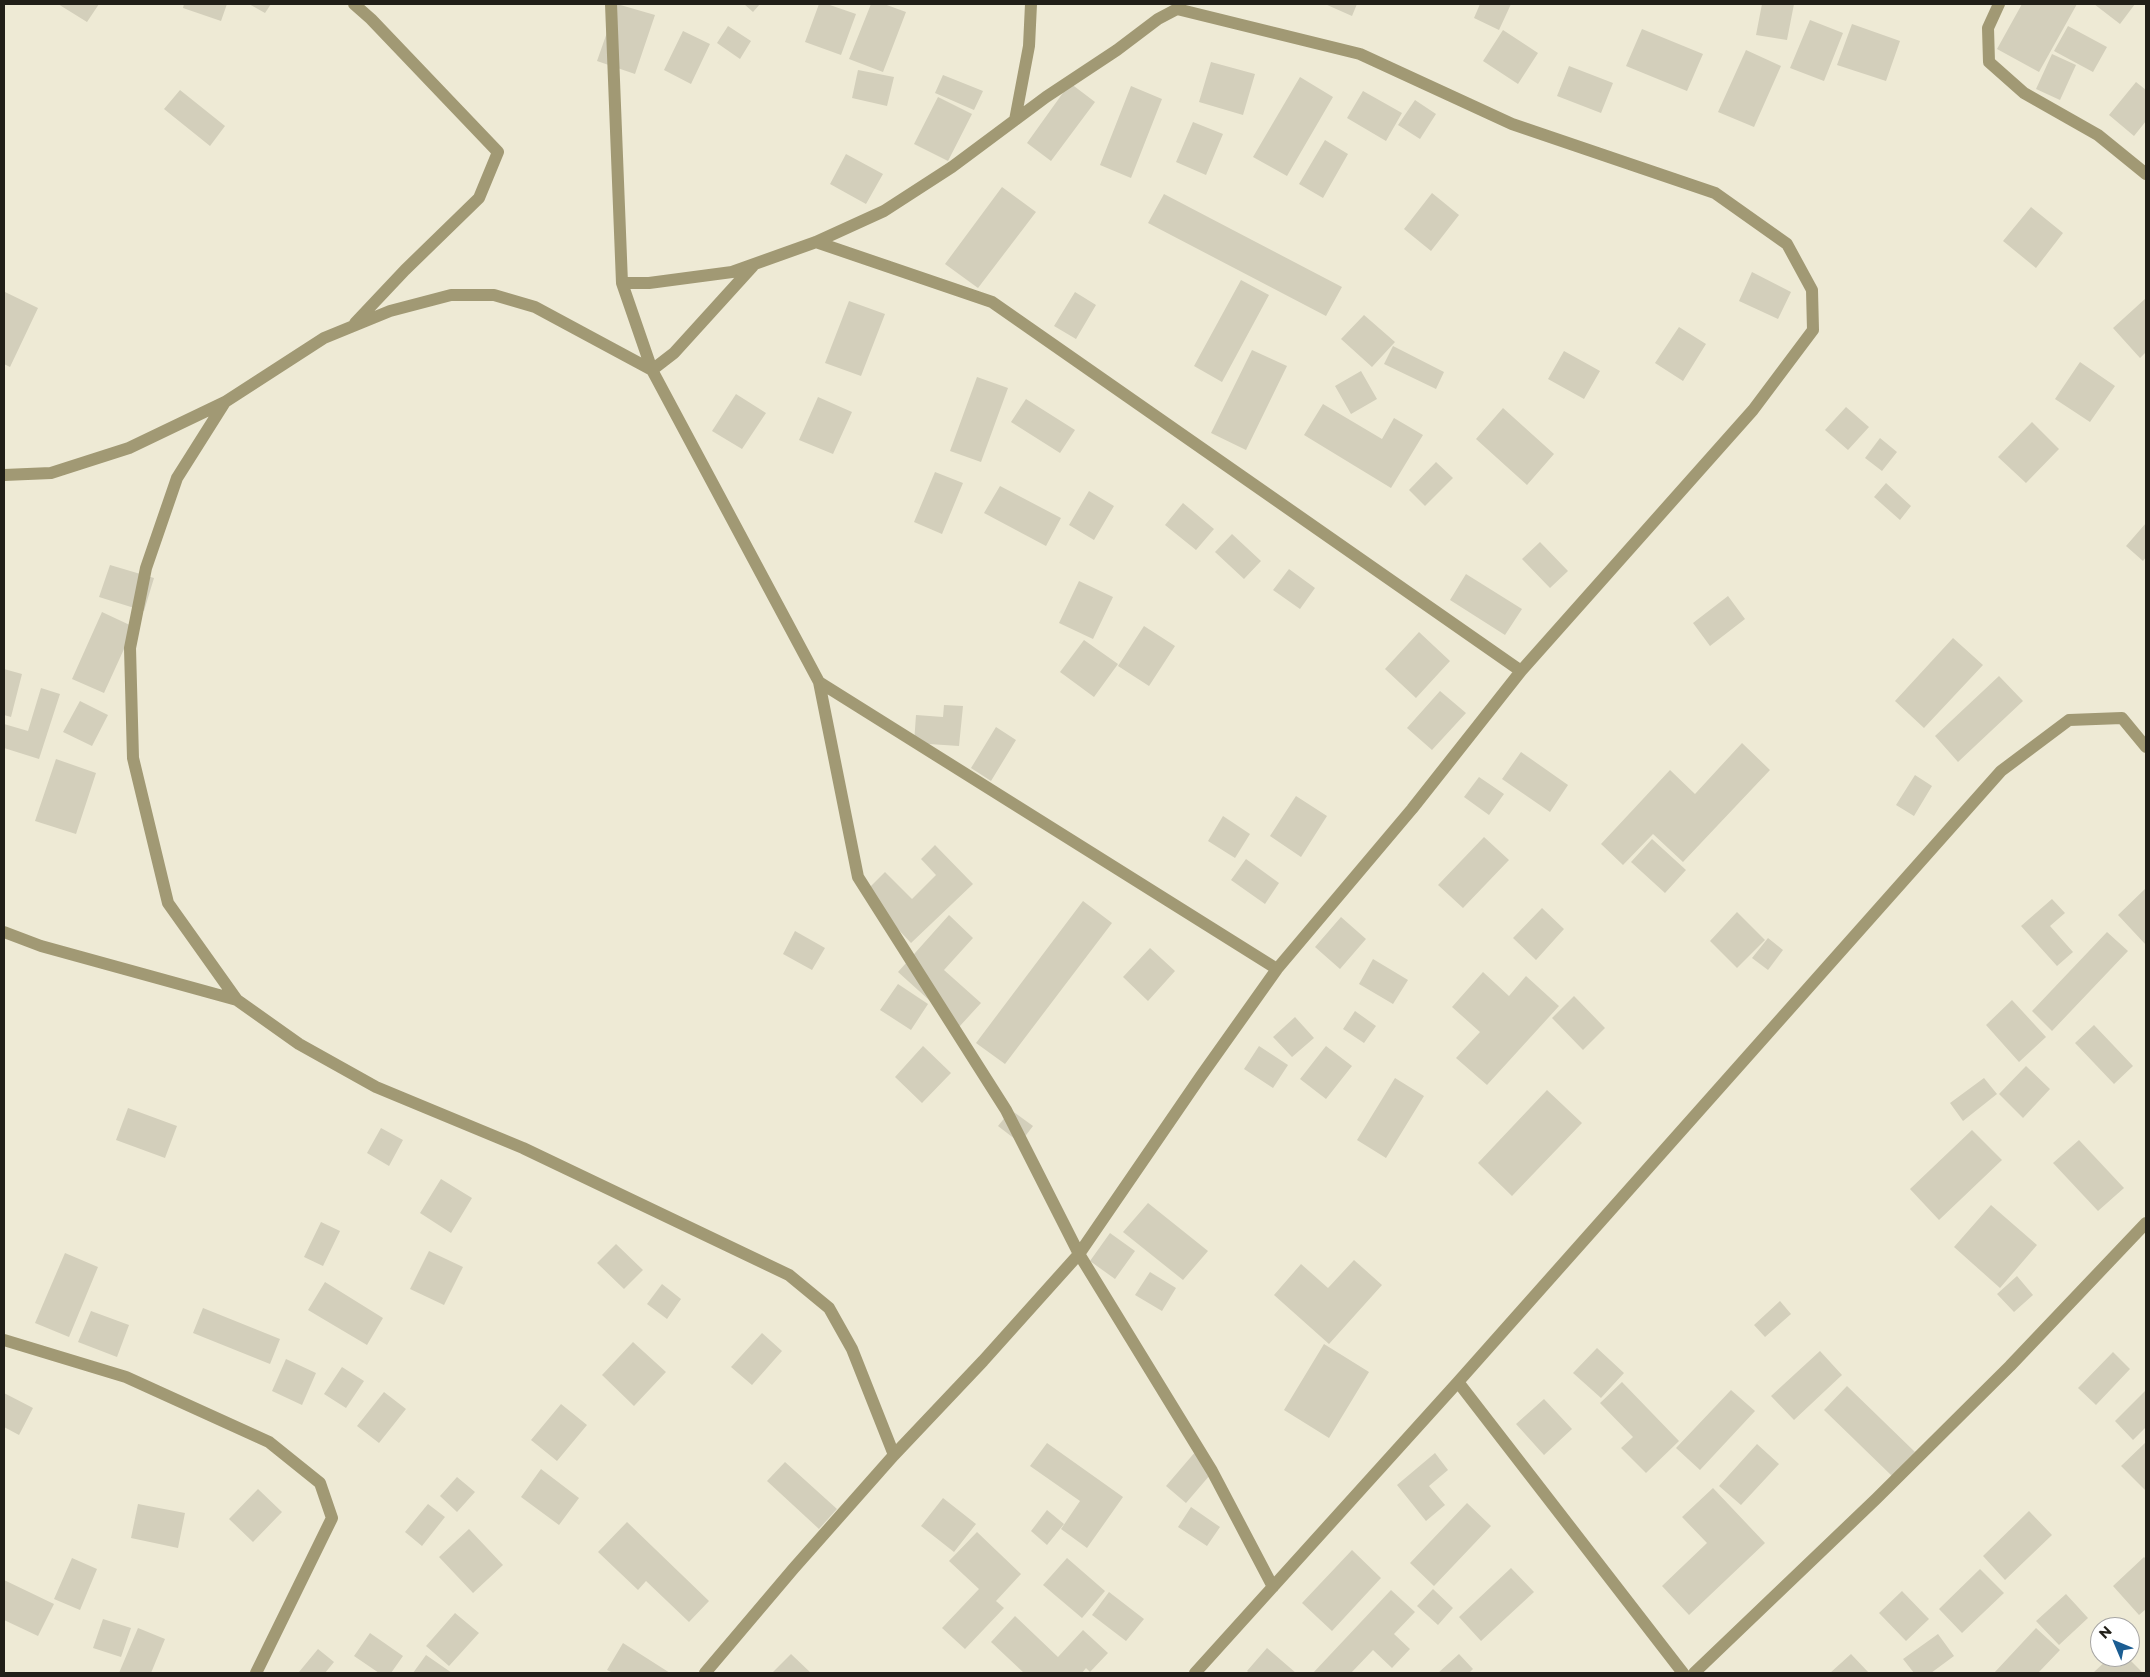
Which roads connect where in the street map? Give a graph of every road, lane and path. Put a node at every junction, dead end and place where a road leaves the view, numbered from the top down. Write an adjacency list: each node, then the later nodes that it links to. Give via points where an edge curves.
1 (354, 4): 10 (street, via 498,152 479,198)
2 (611, 4): 9 (street)
3 (1030, 4): 5 (street, via 1029,46)
4 (1999, 4): 6 (street, via 1988,28 1989,62 2024,93 2098,135)
5 (1014, 120): 7 (street, via 952,167 884,212); 14 (street, via 1177,9 1360,54 1512,124 1714,193 1787,244 1812,290 1813,330 1753,410)
6 (2146, 174)
7 (816, 242): 8 (street); 14 (street, via 992,302)
8 (756, 263): 9 (street, via 723,273 649,283); 11 (street, via 674,352)
9 (622, 283): 11 (street)
10 (352, 326): 11 (street, via 390,311 452,295 494,295 535,307); 12 (street, via 324,338)
11 (652, 370): 15 (street)
12 (225, 402): 13 (street, via 129,448 51,473); 19 (street, via 177,478 146,568 130,648 133,758 168,903)
13 (4, 475)
14 (1521, 671): 18 (street, via 1412,809)
15 (819, 682): 18 (street); 21 (street, via 858,877 1006,1110)
16 (2146, 747): 23 (street, via 2122,718 2069,720 2001,771)
17 (5, 937): 19 (street)
18 (1277, 969): 21 (street)
19 (237, 1000): 24 (street, via 299,1044 376,1087 523,1148 789,1275 829,1308 852,1349)
20 (2146, 1223): 30 (street, via 2010,1366)
21 (1079, 1254): 24 (street); 25 (street, via 1212,1471)
22 (4, 1340): 26 (street, via 126,1377 269,1442 320,1484 332,1518)
23 (1458, 1382): 25 (street); 29 (street)
24 (894, 1455): 27 (street)
25 (1273, 1587): 28 (street)
26 (256, 1673)
27 (705, 1673)
28 (1195, 1673)
29 (1683, 1673)
30 (1694, 1673)

